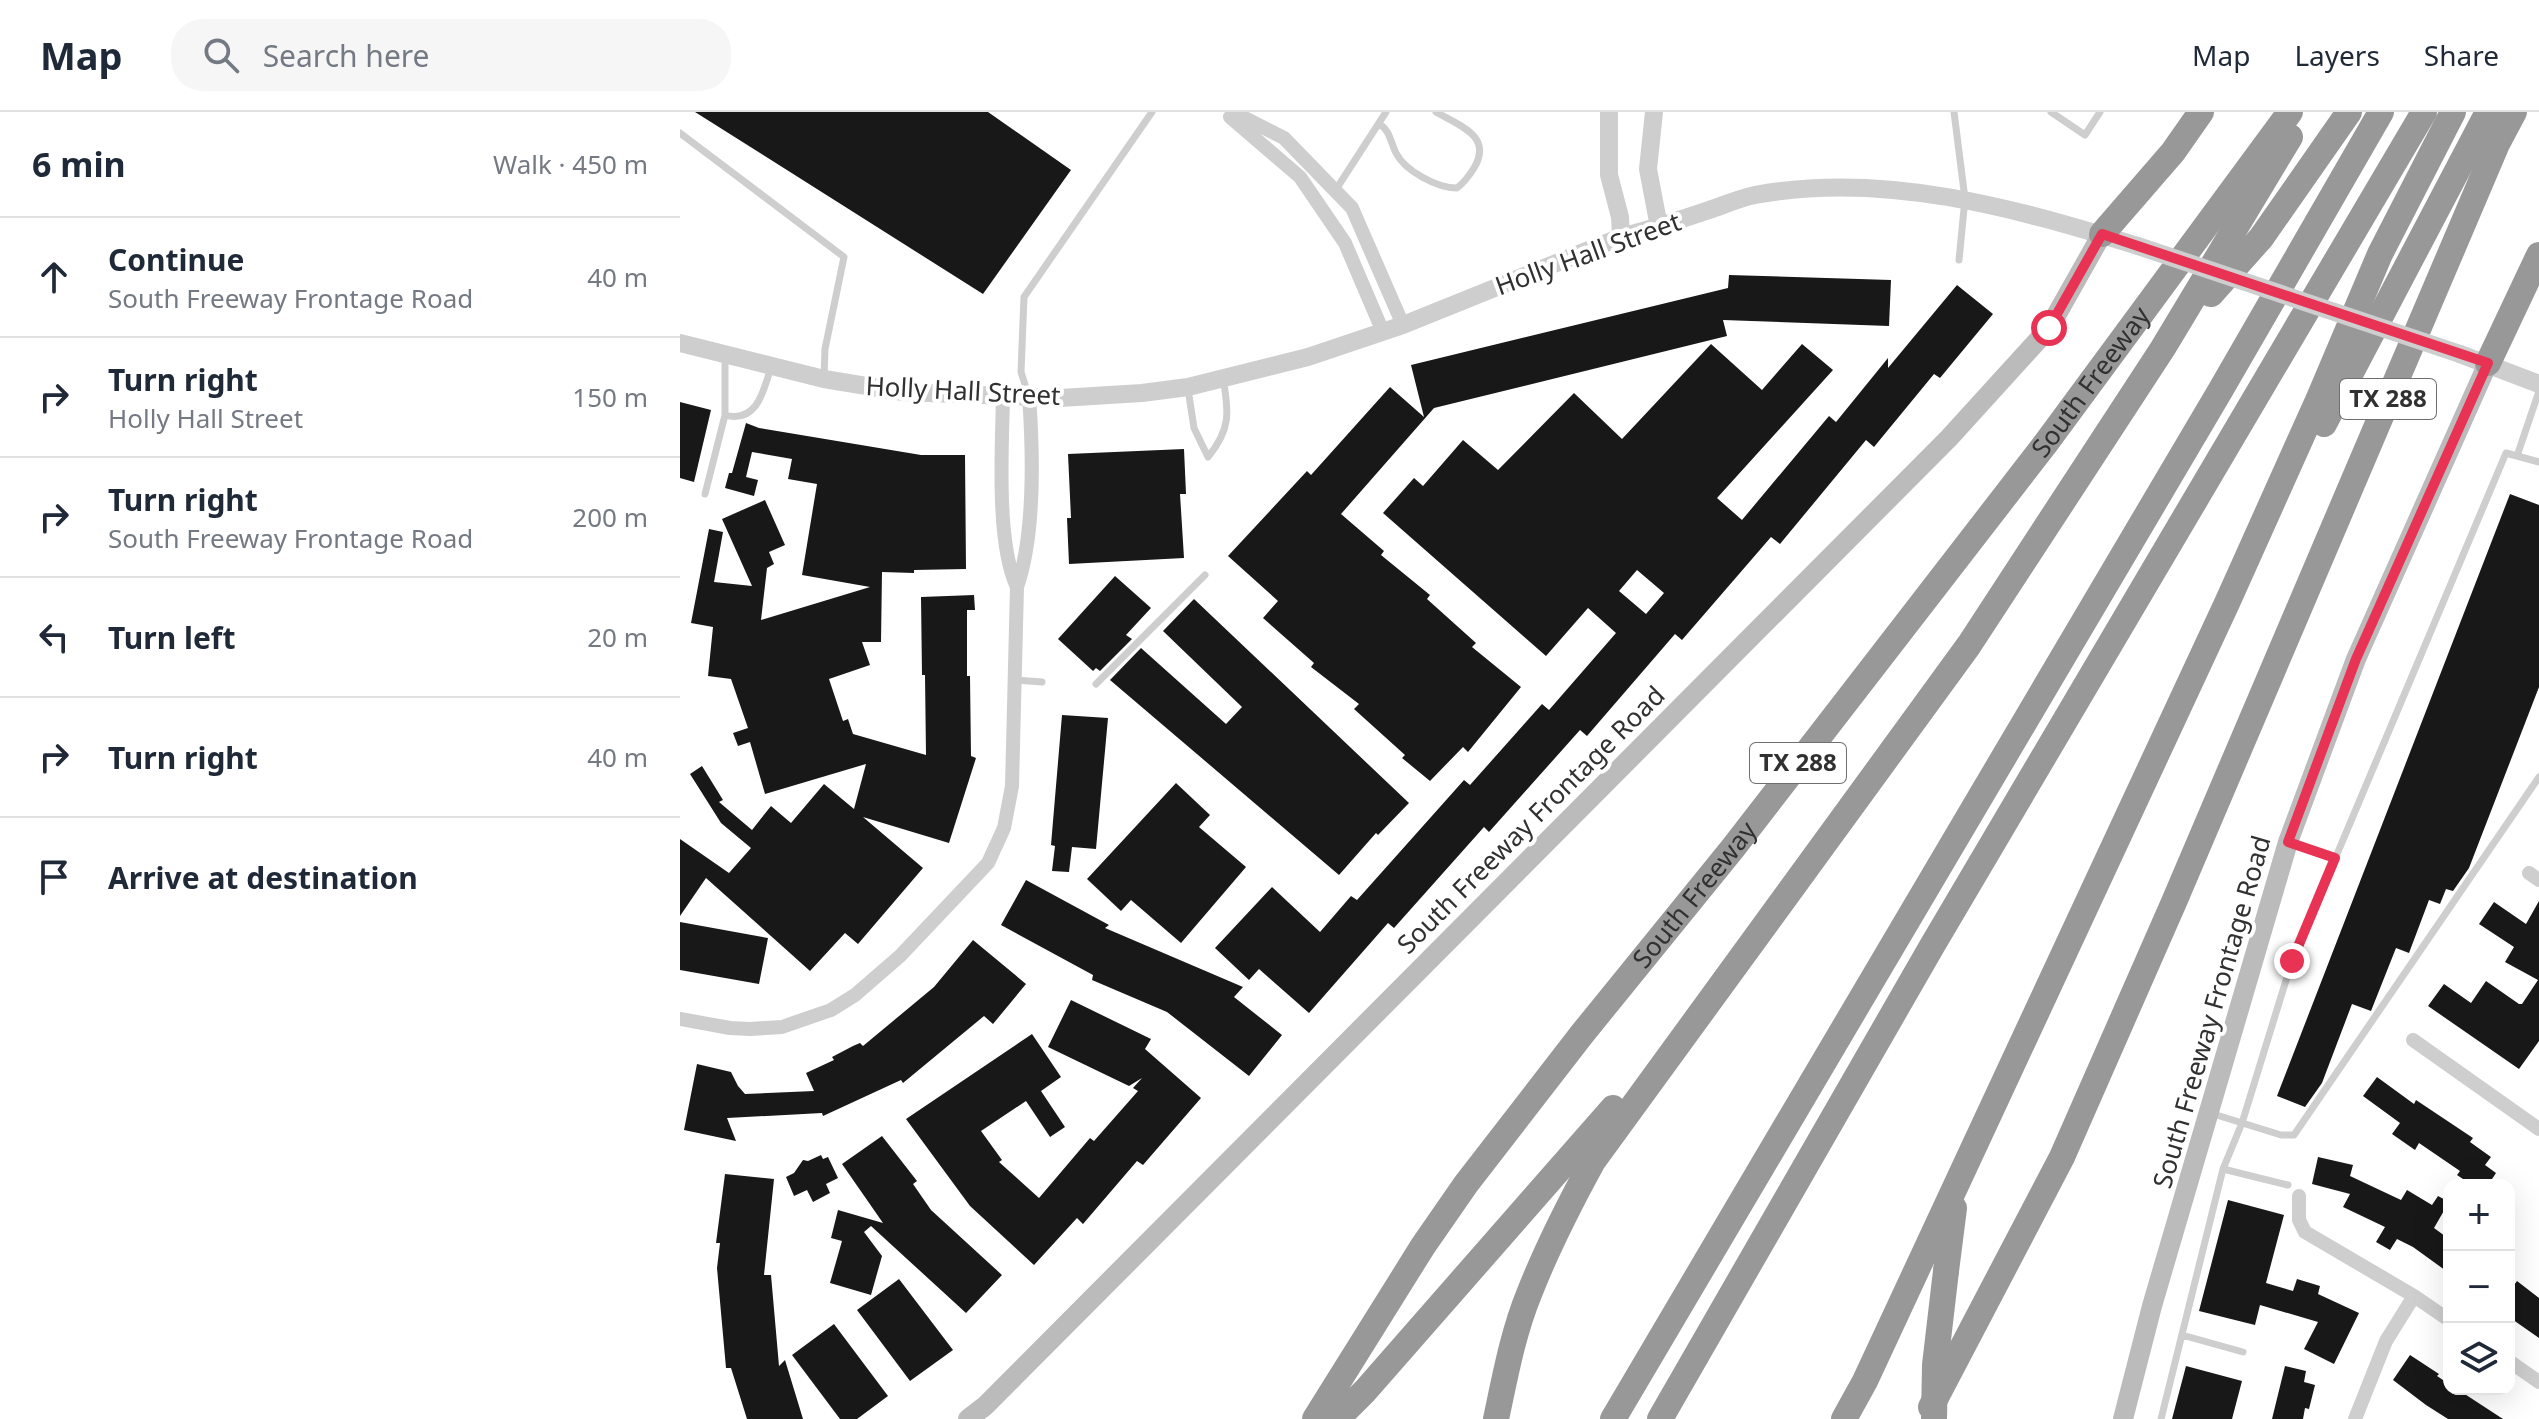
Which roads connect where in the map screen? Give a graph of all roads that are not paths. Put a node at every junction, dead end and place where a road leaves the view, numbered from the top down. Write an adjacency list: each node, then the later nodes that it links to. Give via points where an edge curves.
1 (1152, 112): 41 (lane, via 1024,297 1021,372)
2 (1224, 112): 30 (street, via 1300,177 1345,243)
3 (1233, 112): 22 (street, via 1284,138)
4 (1386, 112): 20 (lane)
5 (1436, 112): 20 (lane, via 1481,145 1482,155 1457,188 1430,181 1402,162)
6 (1609, 112): 26 (street, via 1609,175)
7 (1654, 112): 24 (street, via 1648,169)
8 (1954, 112): 23 (lane)
9 (2051, 112): 10 (lane, via 2085,135)
10 (2100, 112)
11 (2201, 112): 25 (highway)
12 (2290, 112): 73 (highway, South Freeway / TX 288, via 2046,443 1466,1184)
13 (2305, 112): 32 (highway)
14 (2349, 112): 32 (highway, via 2261,238)
15 (2381, 112): 76 (highway)
16 (2424, 112): 77 (highway)
17 (2453, 112): 49 (highway, via 2380,254)
18 (2488, 112): 49 (highway)
19 (2514, 112): 79 (highway, TX 288, via 2062,1157)
20 (1380, 124): 22 (lane)
21 (680, 133): 37 (lane, via 844,257)
22 (1335, 191): 29 (street, via 1352,208)
23 (1965, 199): 24 (street, Holly Hall Street, via 1854,186 1754,195); 25 (street, Holly Hall Street); 28 (lane)
24 (1659, 227): 26 (street, Holly Hall Street)
25 (2102, 234): 34 (street, Holly Hall Street, bridge); 72 (main road, South Freeway Frontage Road, via 2049,328 1949,438)
26 (1621, 237): 29 (street, Holly Hall Street)
27 (2539, 255): 34 (highway)
28 (1959, 260)
29 (1403, 325): 30 (street, Holly Hall Street)
30 (1383, 332): 36 (street, Holly Hall Street)
31 (680, 343): 33 (street, Holly Hall Street)
32 (2163, 348): 56 (highway, via 1969,645)
33 (725, 354): 35 (street, Holly Hall Street); 43 (lane)
34 (2488, 363): 38 (street, Holly Hall Street); 54 (main road, South Freeway Frontage Road, via 2356,659)
35 (771, 366): 37 (street, Holly Hall Street); 43 (lane, via 755,409)
36 (1223, 378): 39 (street, Holly Hall Street); 39 (lane, via 1227,424 1208,457 1194,428)
37 (824, 379): 42 (street, Holly Hall Street, via 903,392)
38 (2539, 384)
39 (1188, 387): 41 (street, Holly Hall Street, via 1094,397)
40 (2539, 391): 44 (lane)
41 (1029, 396): 42 (street, Holly Hall Street); 48 (street, via 1028,527)
42 (1003, 397): 48 (street, via 1004,513 1008,567)
43 (725, 415): 46 (lane)
44 (2517, 456): 45 (lane); 55 (lane, via 2506,453)
45 (2539, 462)
46 (705, 494)
47 (1205, 575): 52 (lane)
48 (1017, 587): 50 (street)
49 (2227, 603): 63 (highway)
50 (1016, 680): 51 (lane); 57 (street, via 1012,786 1004,828 988,863 900,956 831,1010 782,1027 730,1028)
51 (1042, 682)
52 (1096, 684)
53 (2539, 777): 60 (lane, via 2294,1135)
54 (2288, 842): 55 (lane); 59 (main road, South Freeway Frontage Road)
55 (2335, 858): 60 (lane, via 2292,961)
56 (1720, 985): 74 (highway); 75 (highway, via 1593,1161 1528,1296)
57 (680, 1019)
58 (2413, 1040): 61 (street)
59 (2210, 1113): 60 (lane); 81 (main road, South Freeway Frontage Road)
60 (2242, 1123): 62 (lane)
61 (2539, 1129)
62 (2223, 1169): 64 (lane); 68 (lane)
63 (1957, 1184): 78 (highway); 80 (highway, bridge, via 1935,1365)
64 (2288, 1185)
65 (2299, 1196): 66 (street, via 2305,1232)
66 (2414, 1296): 67 (street); 83 (street, via 2386,1341)
67 (2443, 1316)
68 (2182, 1335): 69 (lane); 82 (lane)
69 (2243, 1352)
70 (2515, 1365): 71 (street)
71 (2539, 1382)
72 (968, 1419)
73 (1315, 1419)
74 (1337, 1419)
75 (1496, 1419)
76 (1613, 1419)
77 (1660, 1419)
78 (1844, 1419)
79 (1925, 1419)
80 (1934, 1419)
81 (2123, 1419)
82 (2161, 1419)
83 (2355, 1419)

